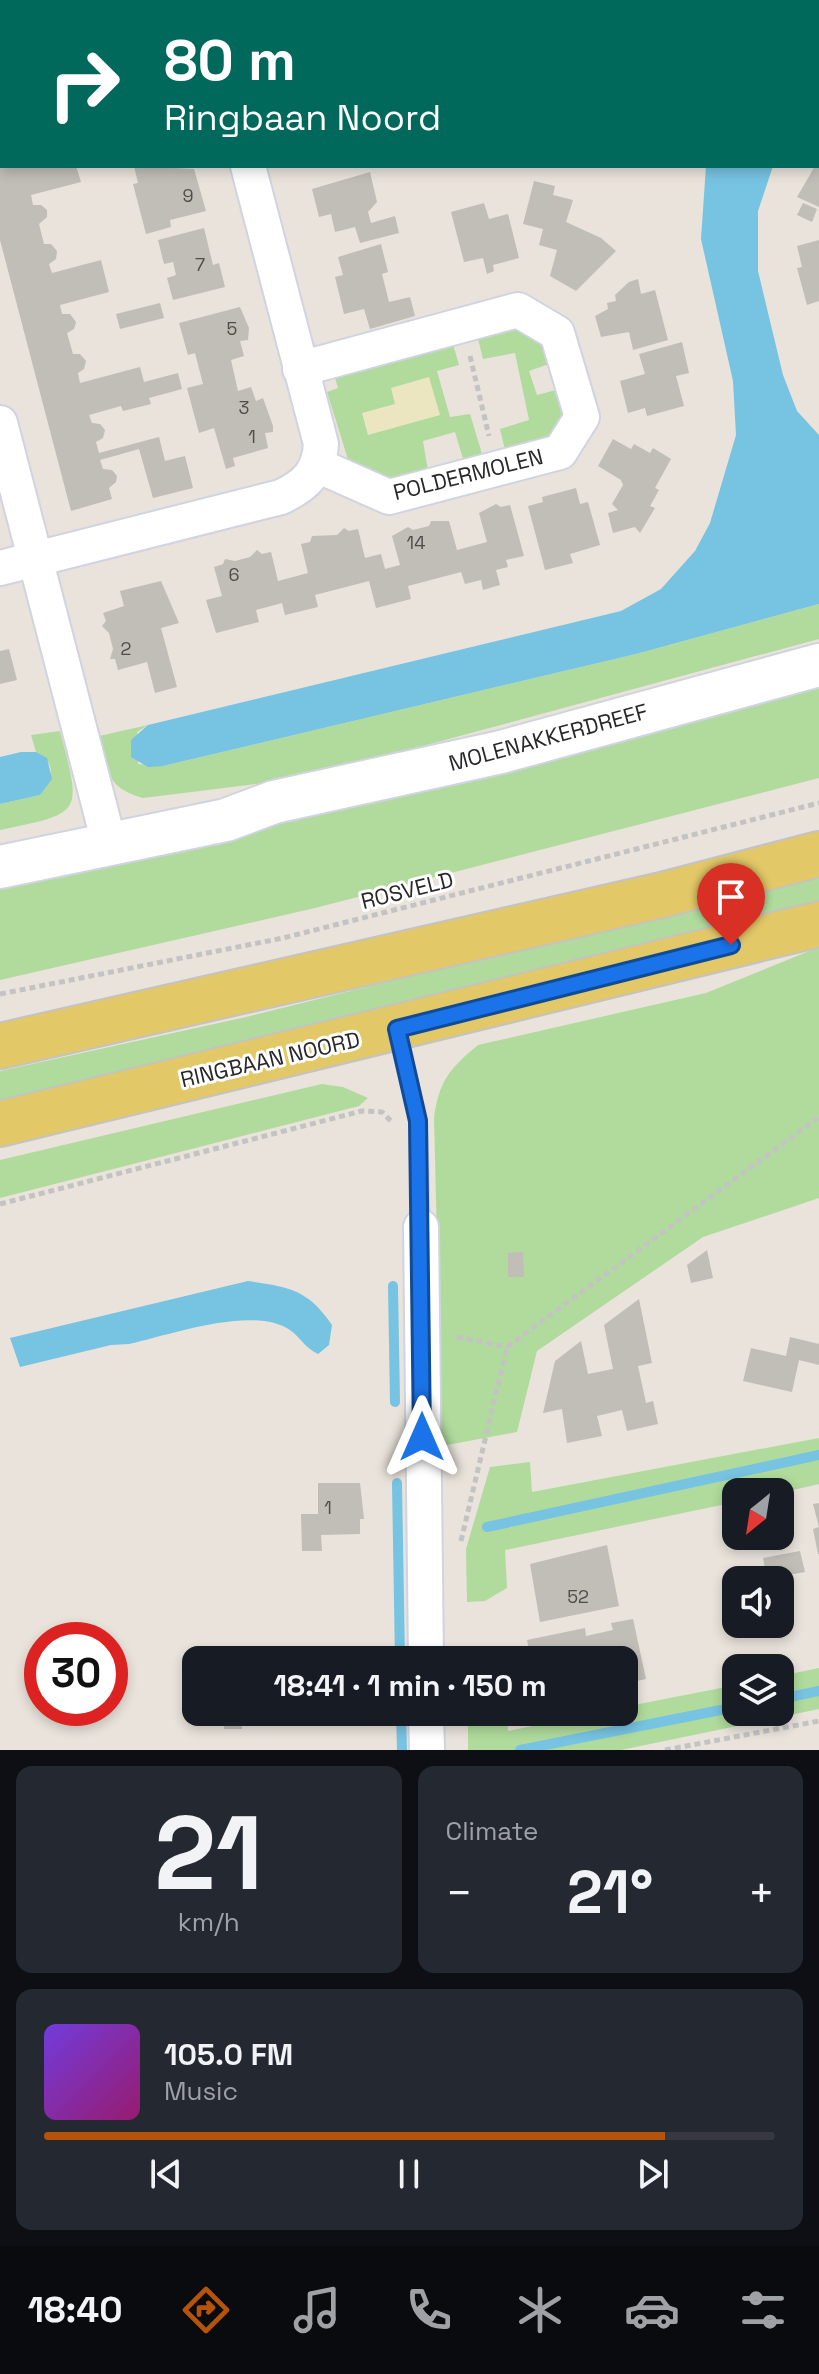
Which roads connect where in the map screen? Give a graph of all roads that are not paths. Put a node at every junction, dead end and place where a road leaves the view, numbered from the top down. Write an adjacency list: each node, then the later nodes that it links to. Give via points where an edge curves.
1 (249, 168): 2 (street)
2 (300, 369): 4 (street, via 321,444); 4 (street, POLDERMOLEN, via 518,310 557,333 582,417 560,452 389,497)
3 (0, 423): 5 (street)
4 (319, 466): 5 (street, via 302,487 281,497)
5 (37, 559): 6 (street); 8 (street)
6 (0, 568)
7 (819, 665): 8 (street, MOLENAKKERDREEF, via 501,752 274,802 226,820)
8 (106, 833): 9 (street, MOLENAKKERDREEF); 11 (street, MOLENAKKERDREEF)
9 (0, 846)
10 (819, 854): 14 (main road, via 662,895)
11 (0, 867)
12 (819, 924): 13 (main road, RINGBAAN NOORD)
13 (397, 1029): 15 (main road, RINGBAAN NOORD); 16 (lane, via 418,1121)
14 (0, 1046)
15 (0, 1124)
16 (421, 1227): 17 (street)
17 (426, 1646)
18 (426, 1726): 19 (street)
19 (427, 1750)

